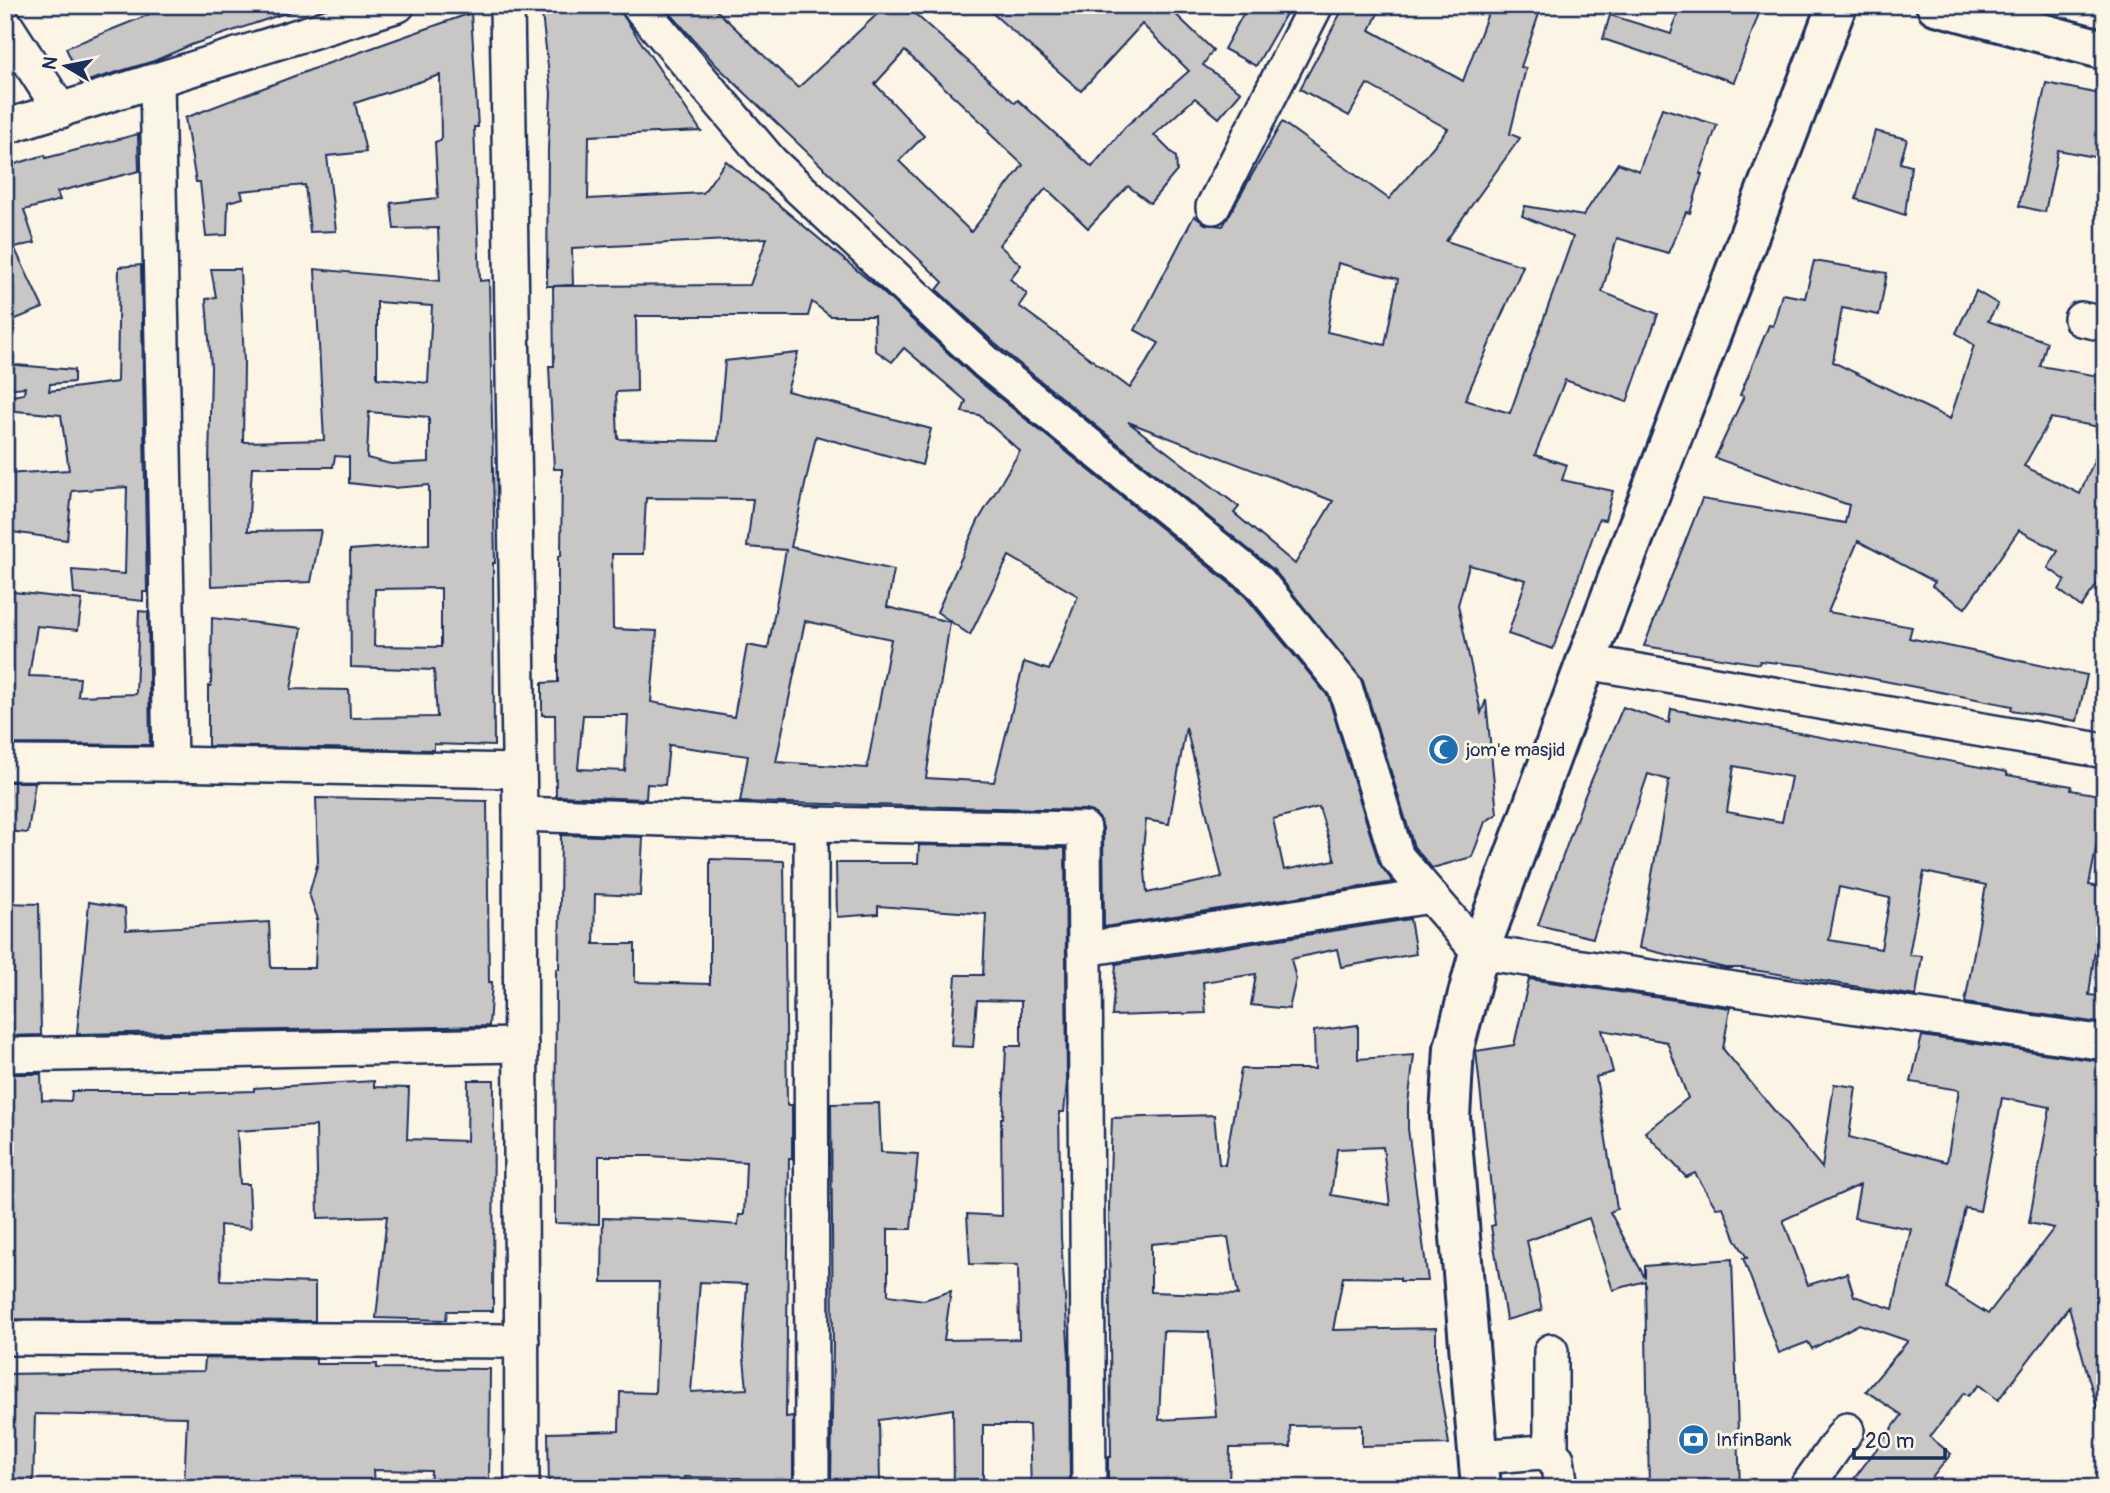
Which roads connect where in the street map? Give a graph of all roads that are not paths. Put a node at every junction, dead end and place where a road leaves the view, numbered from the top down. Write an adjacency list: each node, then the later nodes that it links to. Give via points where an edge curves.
1 (398, 5): 9 (street)
2 (507, 5): 17 (street)
3 (638, 5): 20 (street, via 771,162 998,372 1259,582 1345,687 1397,857)
4 (1315, 5): 12 (street)
5 (1837, 5): 13 (main road)
6 (1936, 5): 8 (main road)
7 (5, 24): 10 (street)
8 (2105, 50)
9 (156, 81): 10 (street); 16 (street)
10 (61, 111): 11 (street)
11 (5, 127)
12 (1213, 207)
13 (1586, 662): 14 (street); 22 (main road)
14 (2105, 751)
15 (5, 763): 16 (street)
16 (170, 764): 17 (street)
17 (519, 771): 18 (street)
18 (520, 814): 19 (street); 24 (street)
19 (811, 824): 21 (street, via 1084,829); 33 (street)
20 (1430, 896): 21 (street); 22 (street)
21 (1085, 949): 34 (street)
22 (1479, 952): 23 (street); 31 (main road, via 1454,1048 1450,1117)
23 (2105, 1043)
24 (521, 1045): 25 (street); 27 (street)
25 (5, 1055)
26 (5, 1338): 27 (street)
27 (522, 1341): 32 (street)
28 (1551, 1351): 30 (street)
29 (1847, 1430): 36 (street)
30 (1551, 1454): 31 (street, via 1542,1451); 35 (street, via 1557,1459)
31 (1480, 1472)
32 (522, 1488)
33 (812, 1488)
34 (1089, 1488)
35 (1561, 1488)
36 (1806, 1488)

